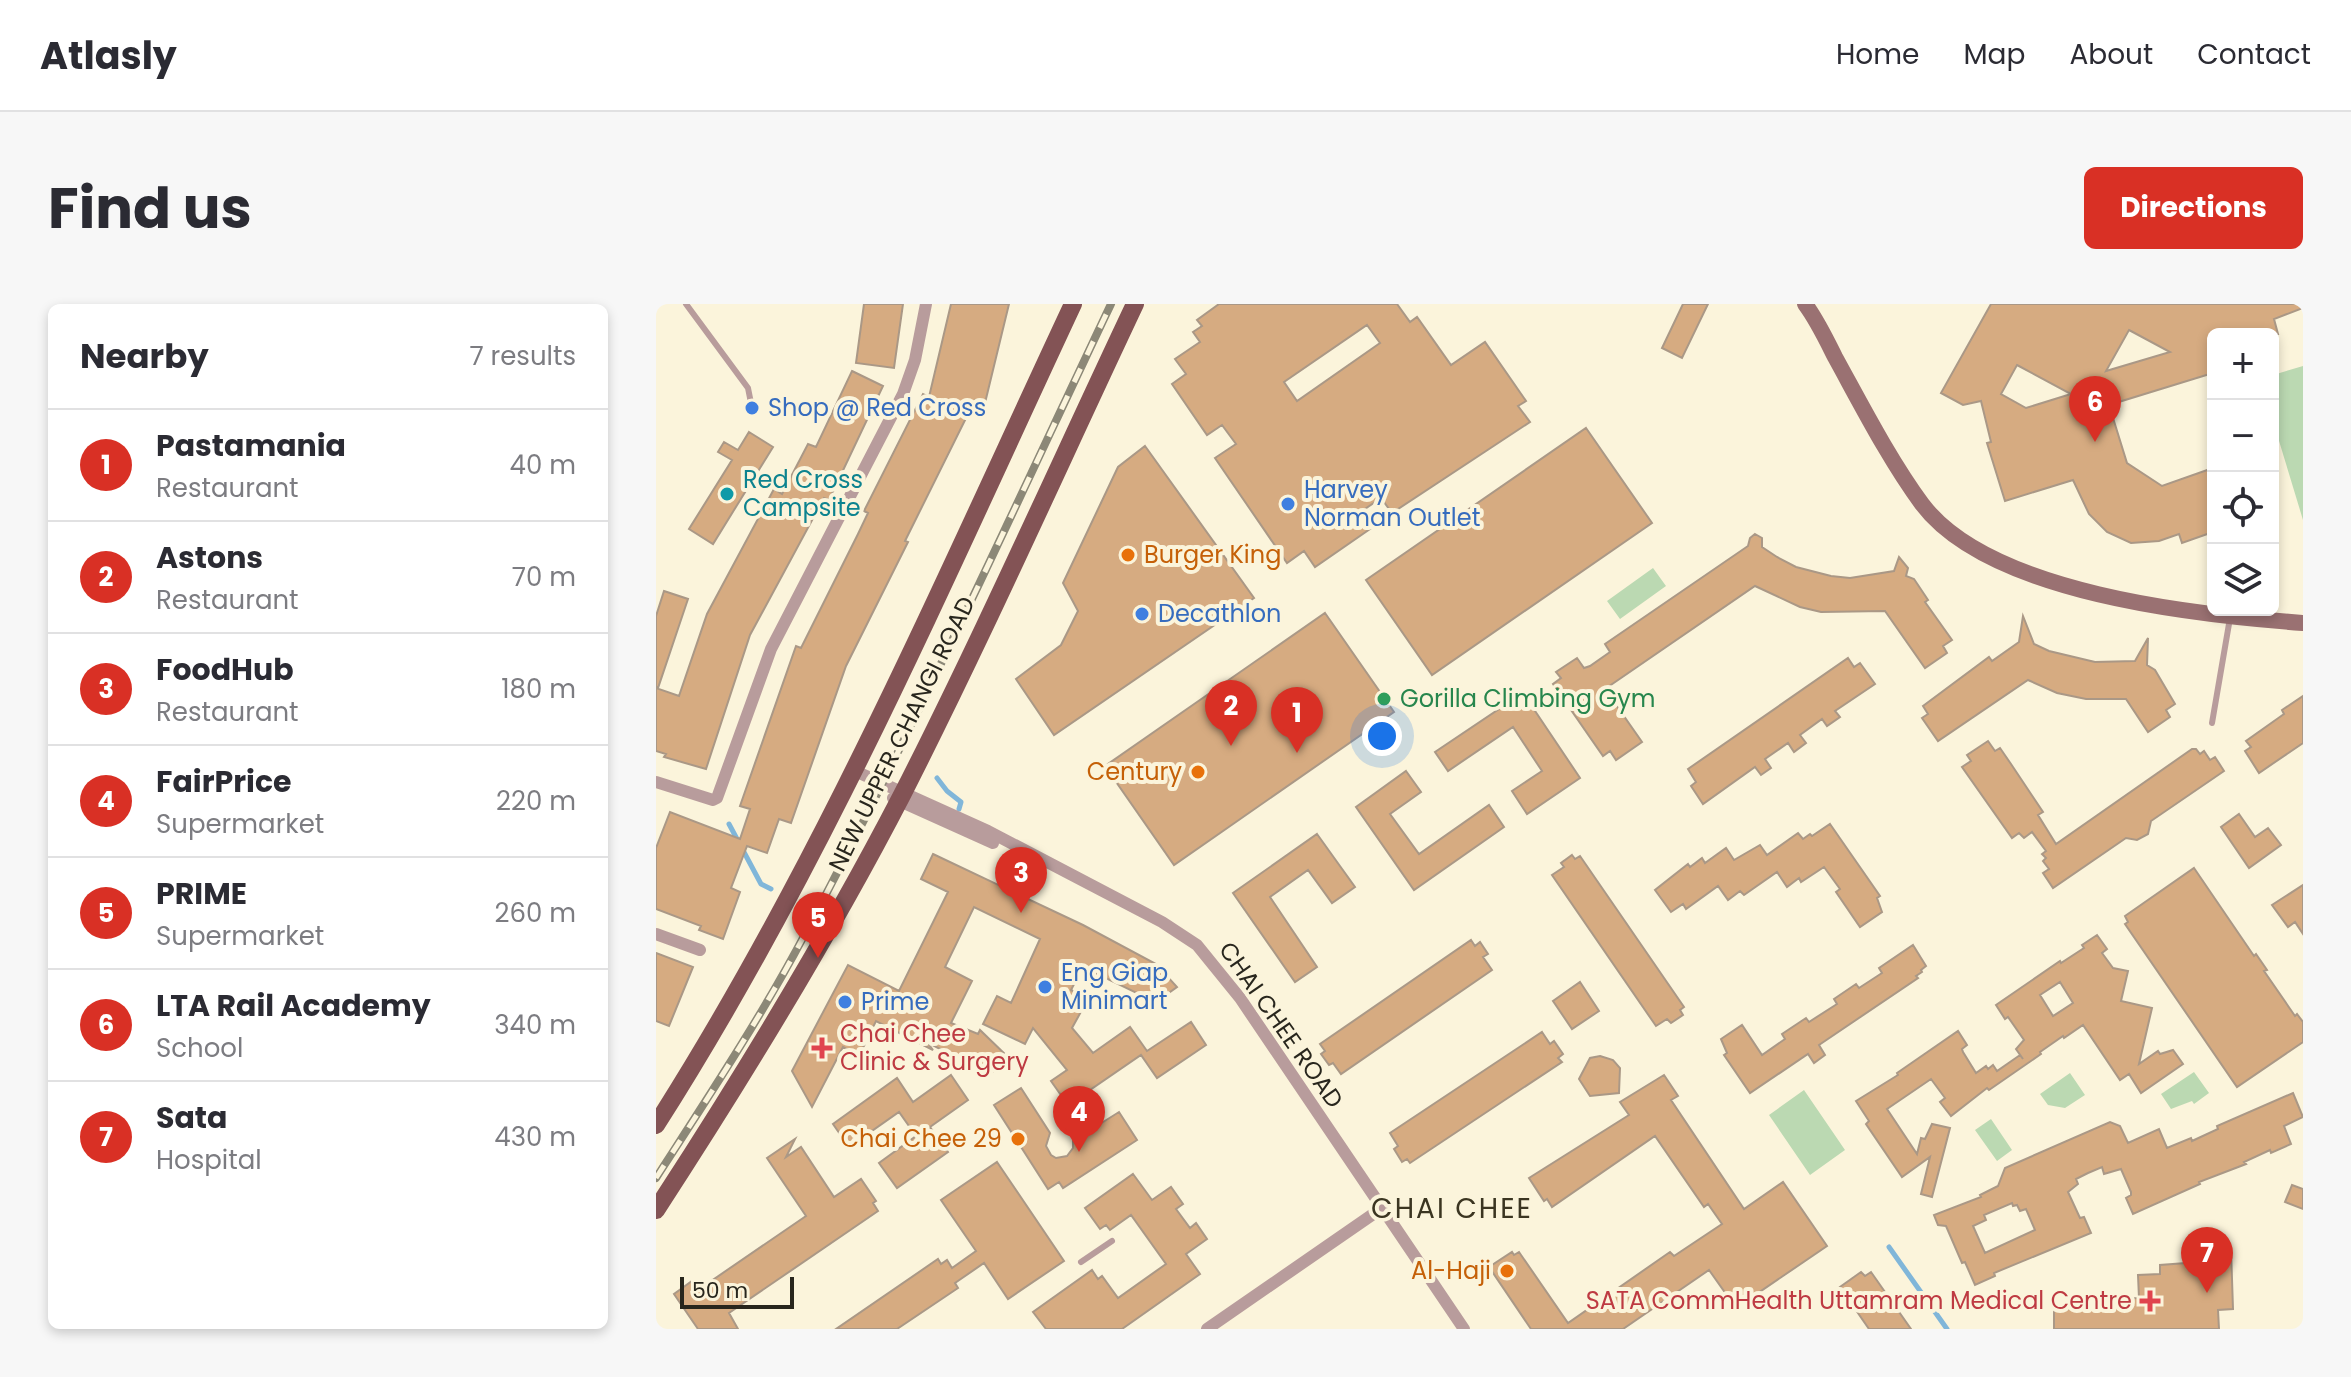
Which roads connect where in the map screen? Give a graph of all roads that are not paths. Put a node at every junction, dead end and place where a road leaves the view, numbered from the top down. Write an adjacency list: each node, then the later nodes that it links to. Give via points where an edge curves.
1 (686, 304): 6 (lane, via 748,388)
2 (926, 304): 11 (street, via 903,394 771,649 717,798)
3 (1073, 304): 10 (main road, NEW UPPER CHANGI ROAD)
4 (1135, 304): 12 (main road, NEW UPPER CHANGI ROAD)
5 (1809, 305): 7 (street, via 1923,506 1971,547 2042,579)
6 (752, 408)
7 (2230, 618): 8 (street); 9 (lane)
8 (2303, 623)
9 (2212, 723)
10 (853, 774): 12 (street, CHAI CHEE ROAD); 15 (main road, NEW UPPER CHANGI ROAD, via 762,949)
11 (656, 782)
12 (900, 798): 16 (main road, NEW UPPER CHANGI ROAD, via 811,962); 17 (street, CHAI CHEE ROAD, via 988,831 1197,945 1240,998)
13 (656, 934): 14 (street)
14 (700, 950)
15 (656, 1125)
16 (656, 1210)
17 (1379, 1210): 20 (street); 21 (street, CHAI CHEE ROAD); 22 (street, CHAI CHEE ROAD)
18 (1112, 1241): 19 (lane)
19 (1081, 1262)
20 (1207, 1329)
21 (1455, 1329)
22 (1464, 1329)

